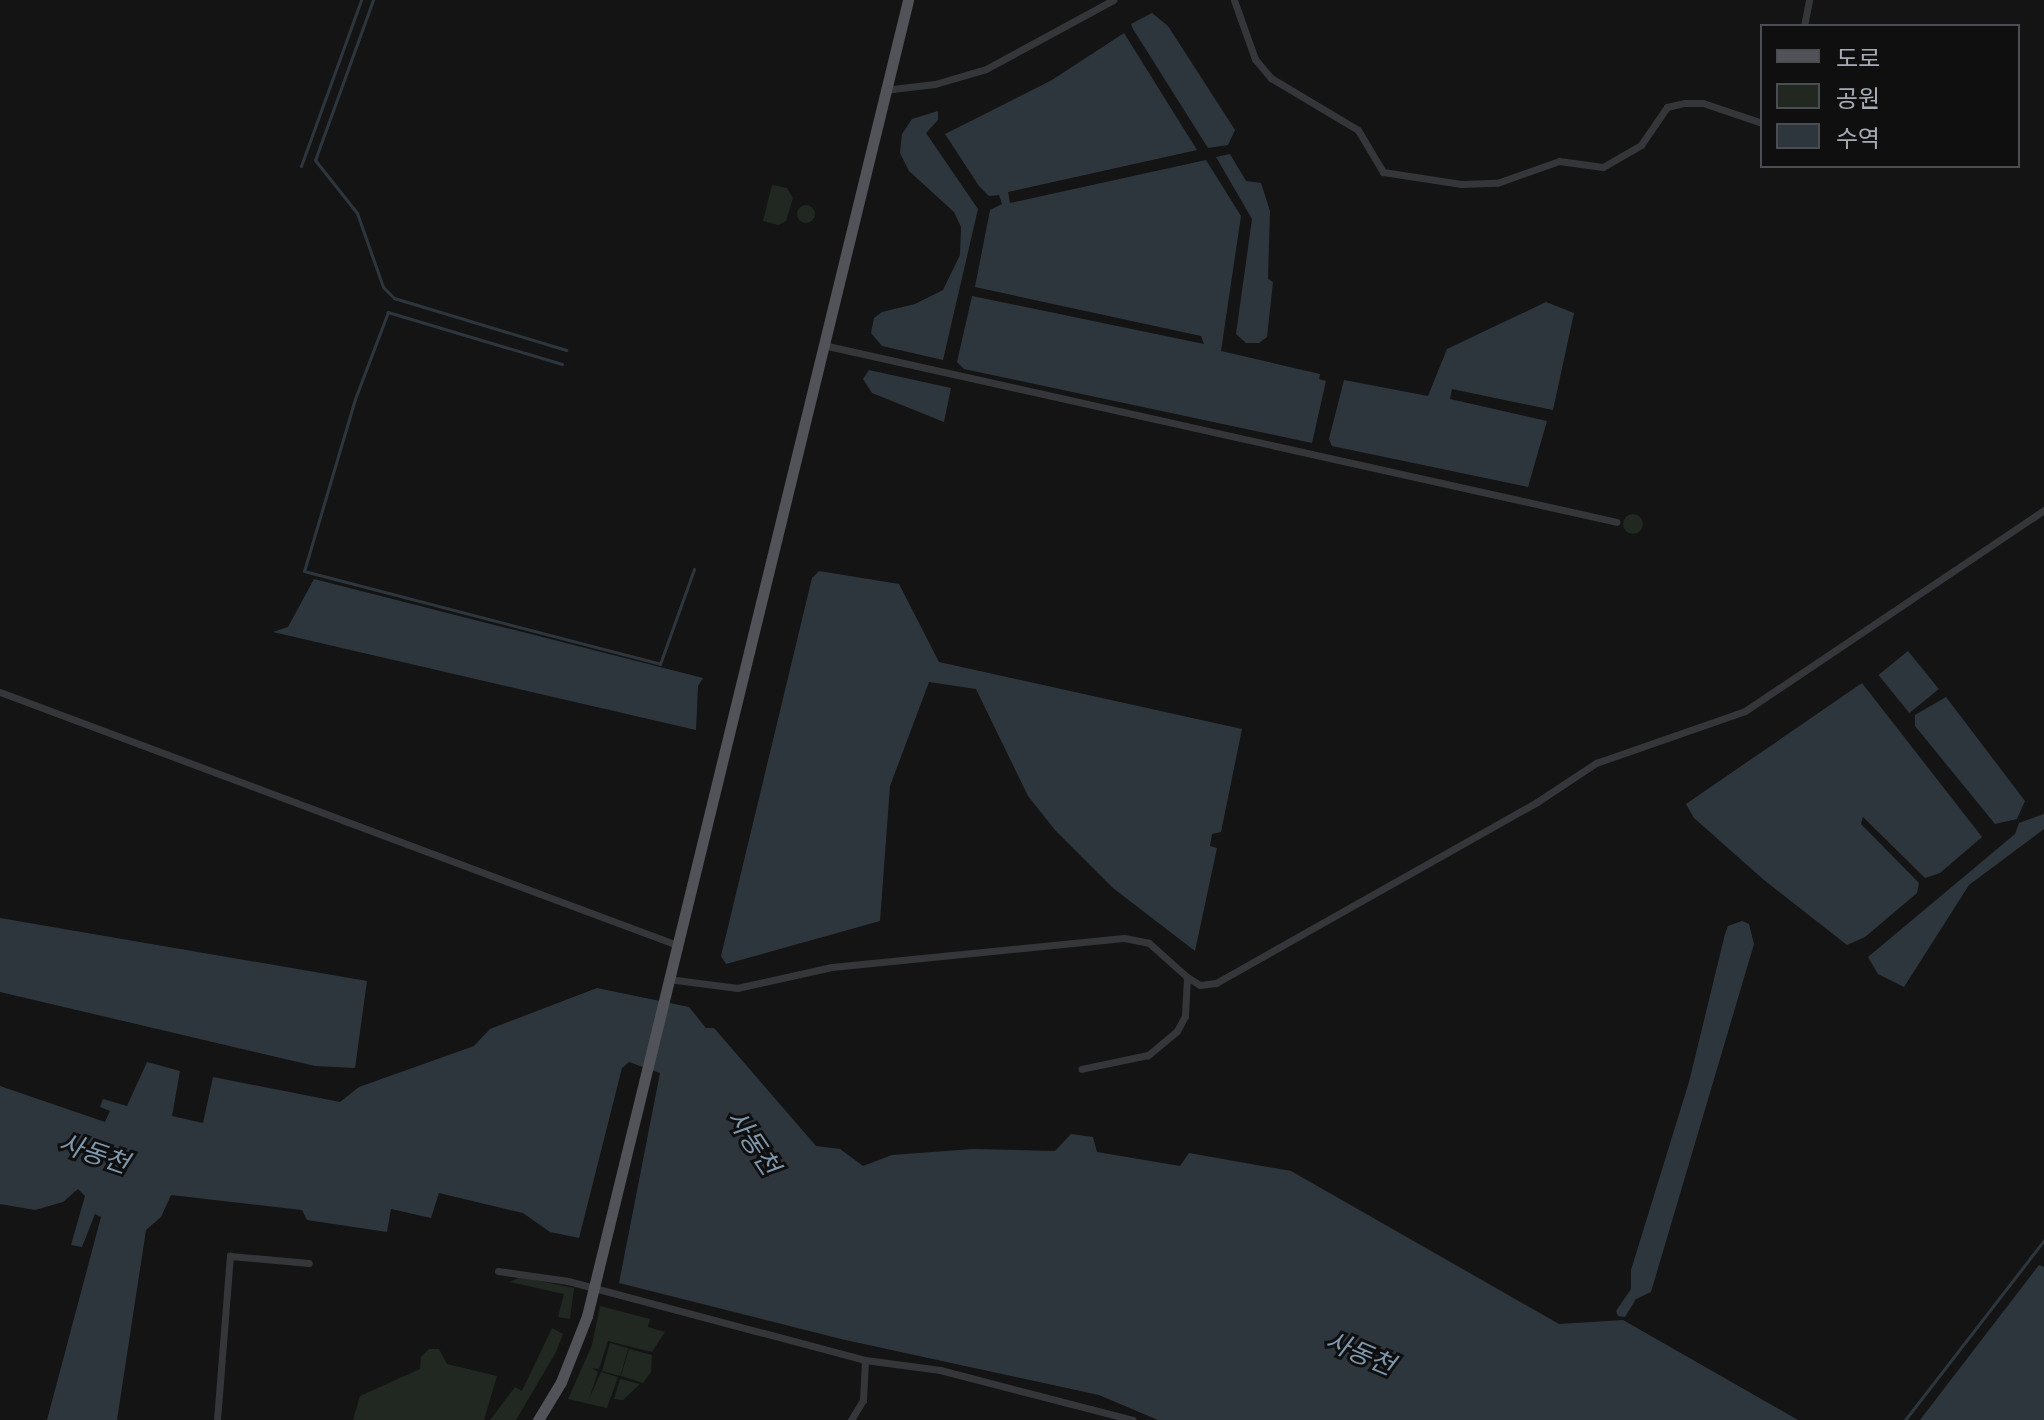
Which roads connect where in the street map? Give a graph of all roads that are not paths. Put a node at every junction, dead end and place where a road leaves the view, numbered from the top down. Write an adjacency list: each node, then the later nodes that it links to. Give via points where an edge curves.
1 (908, 0): 6 (main road)
2 (1113, 0): 6 (street, via 986,69 935,84)
3 (1234, 0): 7 (street, via 1255,59 1271,78 1358,130 1383,172 1461,184 1497,183 1559,161 1603,167 1641,145 1667,107 1685,103 1703,103)
4 (1809, 0): 5 (street)
5 (1804, 24)
6 (884, 90): 8 (main road)
7 (1760, 122)
8 (821, 344): 10 (street); 12 (main road)
9 (2044, 510): 13 (street, via 1745,711 1596,763 1537,802 1216,983 1200,985)
10 (1617, 522)
11 (0, 692): 12 (street)
12 (677, 945): 14 (main road)
13 (1187, 977): 14 (street, via 1149,943 1124,938 832,967 737,988); 15 (street, via 1185,1016 1163,1046 1148,1055)
14 (668, 979): 18 (main road)
15 (1081, 1069)
16 (309, 1263): 20 (street, via 230,1256)
17 (498, 1271): 18 (street)
18 (593, 1289): 19 (street); 21 (main road, via 573,1356)
19 (865, 1360): 22 (street, via 863,1400); 23 (street, via 940,1370)
20 (217, 1420)
21 (538, 1420)
22 (851, 1420)
23 (1133, 1420)

